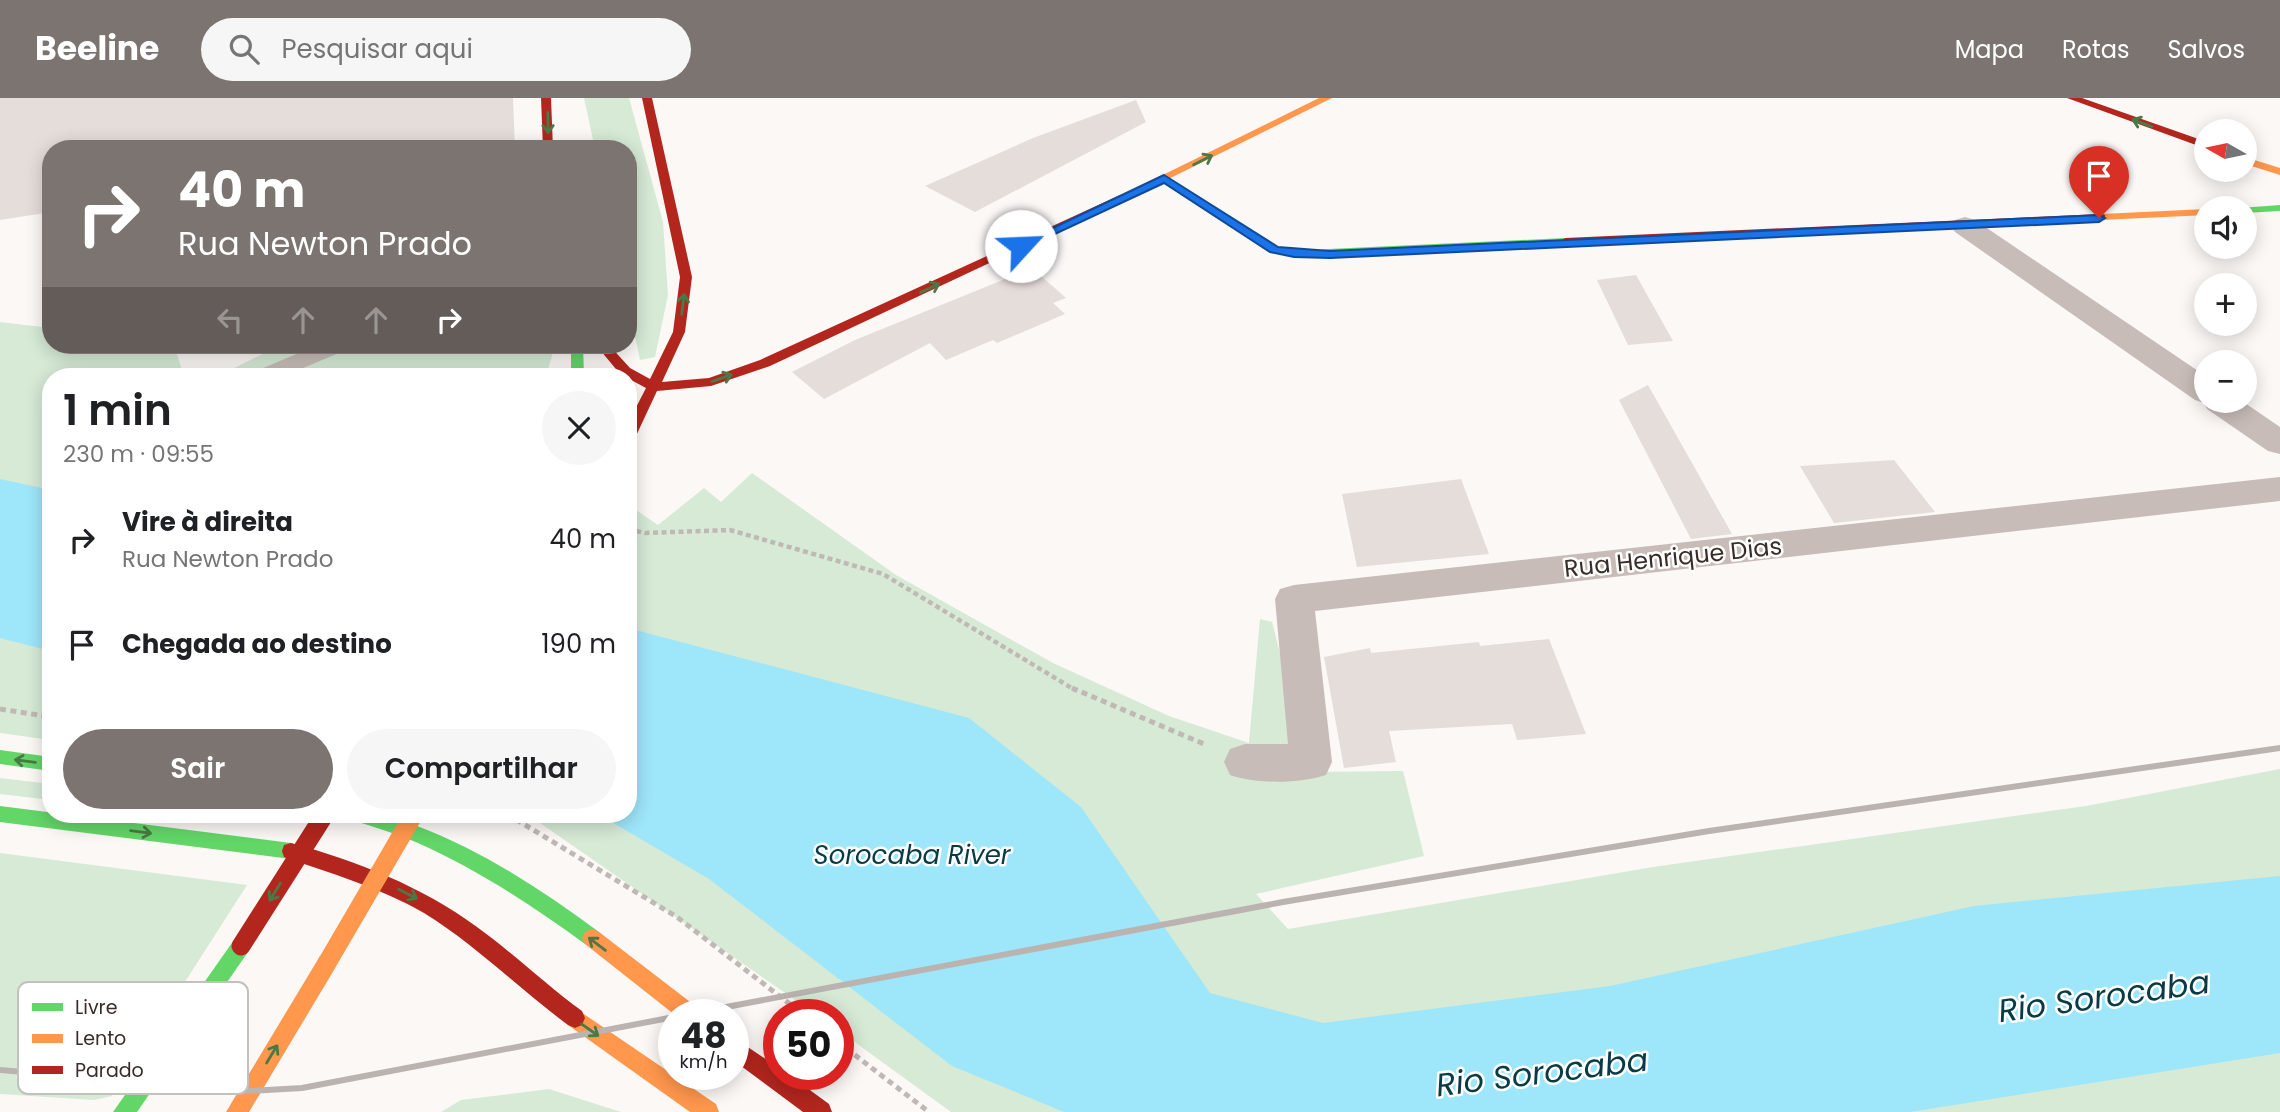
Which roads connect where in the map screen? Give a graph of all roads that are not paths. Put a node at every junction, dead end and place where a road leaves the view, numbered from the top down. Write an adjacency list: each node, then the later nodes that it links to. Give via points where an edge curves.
1 (546, 98): 5 (main road, one-way to 5)
2 (647, 98): 20 (main road, one-way to 2, via 679,332 686,277)
3 (1327, 98): 9 (main road, one-way to 3)
4 (2072, 98): 6 (main road, one-way to 4)
5 (548, 140)
6 (2194, 141)
7 (2258, 165): 8 (main road)
8 (2278, 172)
9 (1164, 178): 13 (main road, via 1275,250 1294,254); 20 (main road, one-way to 9, via 711,382 765,363)
10 (2280, 208): 11 (main road)
11 (2257, 209)
12 (2194, 213): 13 (main road)
13 (1965, 226): 19 (street)
14 (317, 354): 16 (lane)
15 (608, 354): 17 (main road)
16 (283, 368)
17 (620, 368)
18 (637, 379): 20 (main road)
19 (2194, 384)
20 (654, 387): 22 (main road)
21 (2236, 413): 23 (street)
22 (637, 420)
23 (2280, 443)
24 (2280, 489): 26 (street, Rua Henrique Dias, via 1294,599 1311,762)
25 (0, 757): 27 (main road, one-way to 25)
26 (1245, 762)
27 (42, 763)
28 (0, 814): 29 (main road, one-way to 29)
29 (42, 819)
30 (70, 823): 42 (main road, one-way to 42, via 289,851 337,863 412,895 470,933 570,1015)
31 (319, 823): 34 (main road, one-way to 34, bridge)
32 (384, 823): 35 (main road, one-way to 32, via 513,880 450,846)
33 (409, 823): 39 (main road, one-way to 33, bridge)
34 (216, 982)
35 (670, 999)
36 (749, 1059): 43 (main road)
37 (137, 1094): 40 (main road, one-way to 40, bridge)
38 (248, 1094): 41 (main road, one-way to 38, bridge)
39 (248, 1094)
40 (124, 1112)
41 (237, 1112)
42 (708, 1112)
43 (821, 1112)

